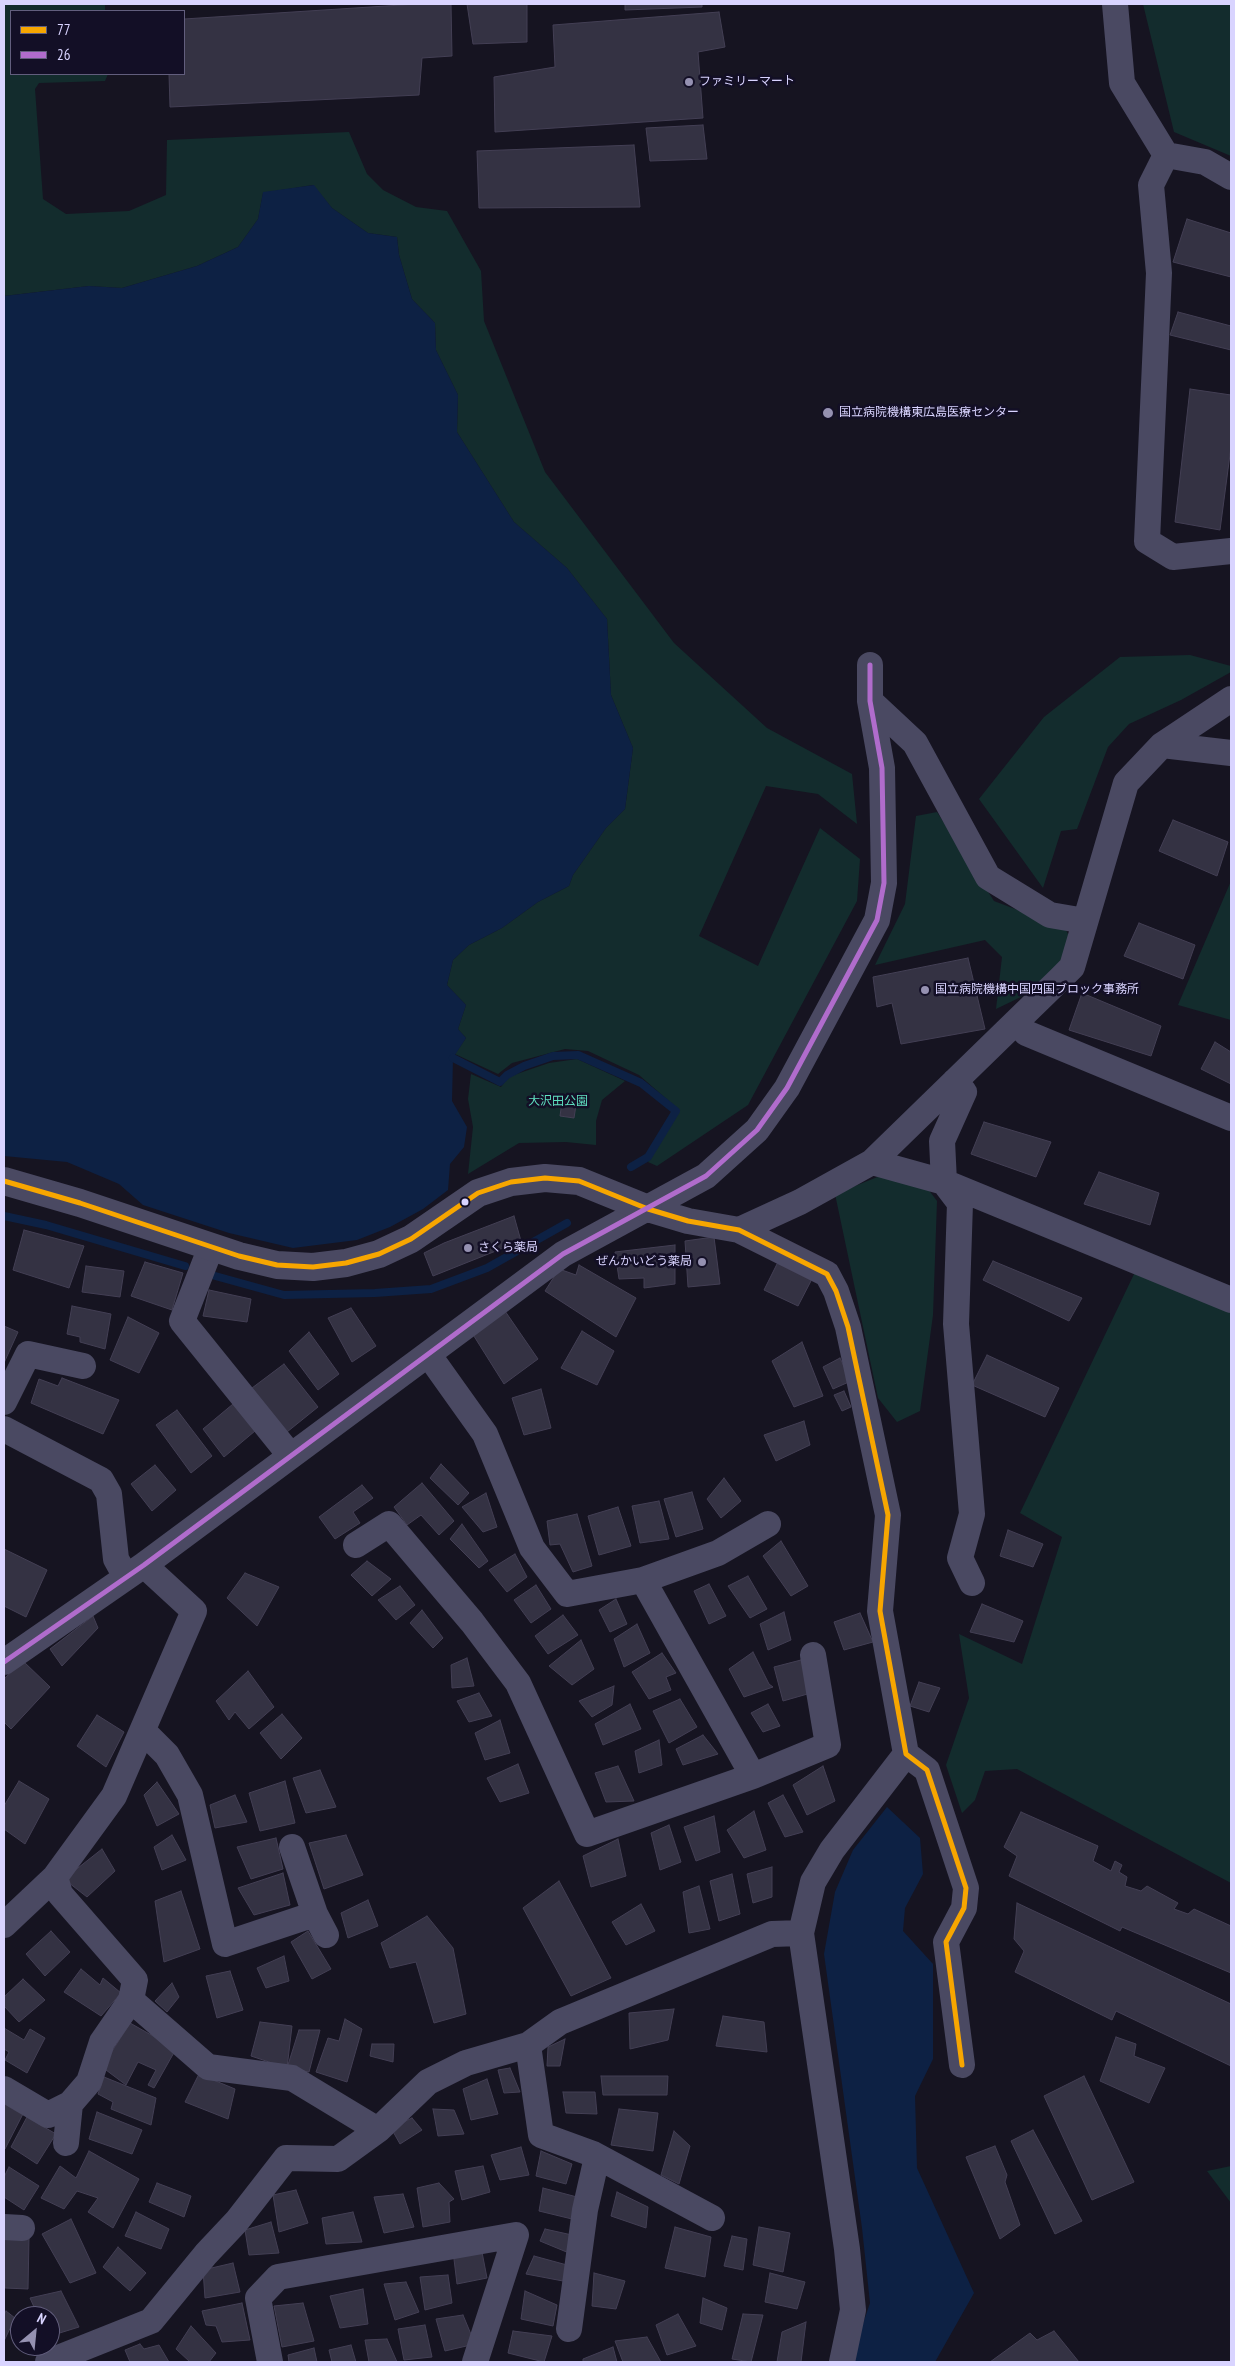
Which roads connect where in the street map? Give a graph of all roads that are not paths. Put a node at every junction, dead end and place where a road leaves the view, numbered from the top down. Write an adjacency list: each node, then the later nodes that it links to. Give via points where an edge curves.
1 (1115, 4): 2 (street, via 1122,83)
2 (1166, 155): 3 (street, via 1205,162); 4 (street, via 1151,184 1159,273 1147,541 1173,557)
3 (1231, 178)
4 (1231, 551)
5 (870, 665): 7 (street)
6 (1231, 698): 8 (street)
7 (870, 701): 10 (street, via 915,743 988,877 1050,915); 17 (street, via 882,768 884,883 876,920 787,1088 758,1130 706,1176)
8 (1162, 746): 9 (street); 10 (street, via 1126,783)
9 (1231, 753)
10 (1085, 921): 11 (street, via 1072,967)
11 (1017, 1021): 12 (street); 13 (street, via 1026,1033)
12 (955, 1081): 14 (street); 16 (street, via 964,1092 942,1141)
13 (1231, 1118)
14 (872, 1162): 16 (street); 18 (street, via 800,1202)
15 (4, 1181): 19 (street)
16 (944, 1182): 20 (street); 30 (street, via 960,1203 956,1324 972,1514 960,1558)
17 (648, 1209): 18 (street, via 688,1221); 19 (street, via 579,1181 545,1178 511,1182 478,1193 411,1239 379,1254 346,1263 313,1267 277,1265); 21 (street, via 563,1254)
18 (739, 1230): 34 (street, via 827,1274 848,1327 888,1515 880,1611)
19 (211, 1247): 25 (street, via 182,1321)
20 (1231, 1300)
21 (428, 1354): 25 (street); 29 (street, via 485,1434 532,1548 567,1594)
22 (83, 1366): 23 (street, via 28,1354)
23 (4, 1402)
24 (4, 1430): 28 (street, via 101,1480 109,1494 116,1559)
25 (290, 1455): 28 (street)
26 (768, 1524): 29 (street, via 718,1553)
27 (356, 1545): 35 (street, via 389,1524 472,1622 518,1683 587,1834)
28 (135, 1571): 32 (street); 33 (street, via 194,1611)
29 (643, 1580): 35 (street)
30 (972, 1583)
31 (812, 1655): 35 (street, via 828,1745)
32 (6, 1657)
33 (143, 1731): 36 (street, via 166,1755 190,1795 225,1944 321,1924); 37 (street, via 114,1796)
34 (906, 1754): 39 (street, via 832,1850 813,1882); 42 (street, via 927,1770 966,1888 964,1908 946,1942)
35 (752, 1776)
36 (292, 1847)
37 (55, 1877): 38 (street); 40 (street, via 60,1894 135,1980)
38 (4, 1925)
39 (800, 1933): 41 (street, via 772,1934 560,2022); 53 (street, via 848,2249 853,2310)
40 (131, 2000): 44 (street, via 102,2042 89,2082); 45 (street, via 208,2067 292,2078)
41 (528, 2044): 45 (street, via 466,2063 428,2082); 47 (street, via 541,2135)
42 (962, 2065)
43 (4, 2089): 44 (street, via 48,2115)
44 (70, 2104): 46 (street)
45 (378, 2130): 50 (street, via 338,2159 286,2158 237,2221 150,2321)
46 (66, 2143)
47 (597, 2156): 48 (street); 49 (street, via 585,2210)
48 (712, 2218)
49 (569, 2329)
50 (48, 2362)
51 (270, 2362): 52 (street, via 258,2298 278,2277 516,2235)
52 (475, 2362)
53 (842, 2362)

